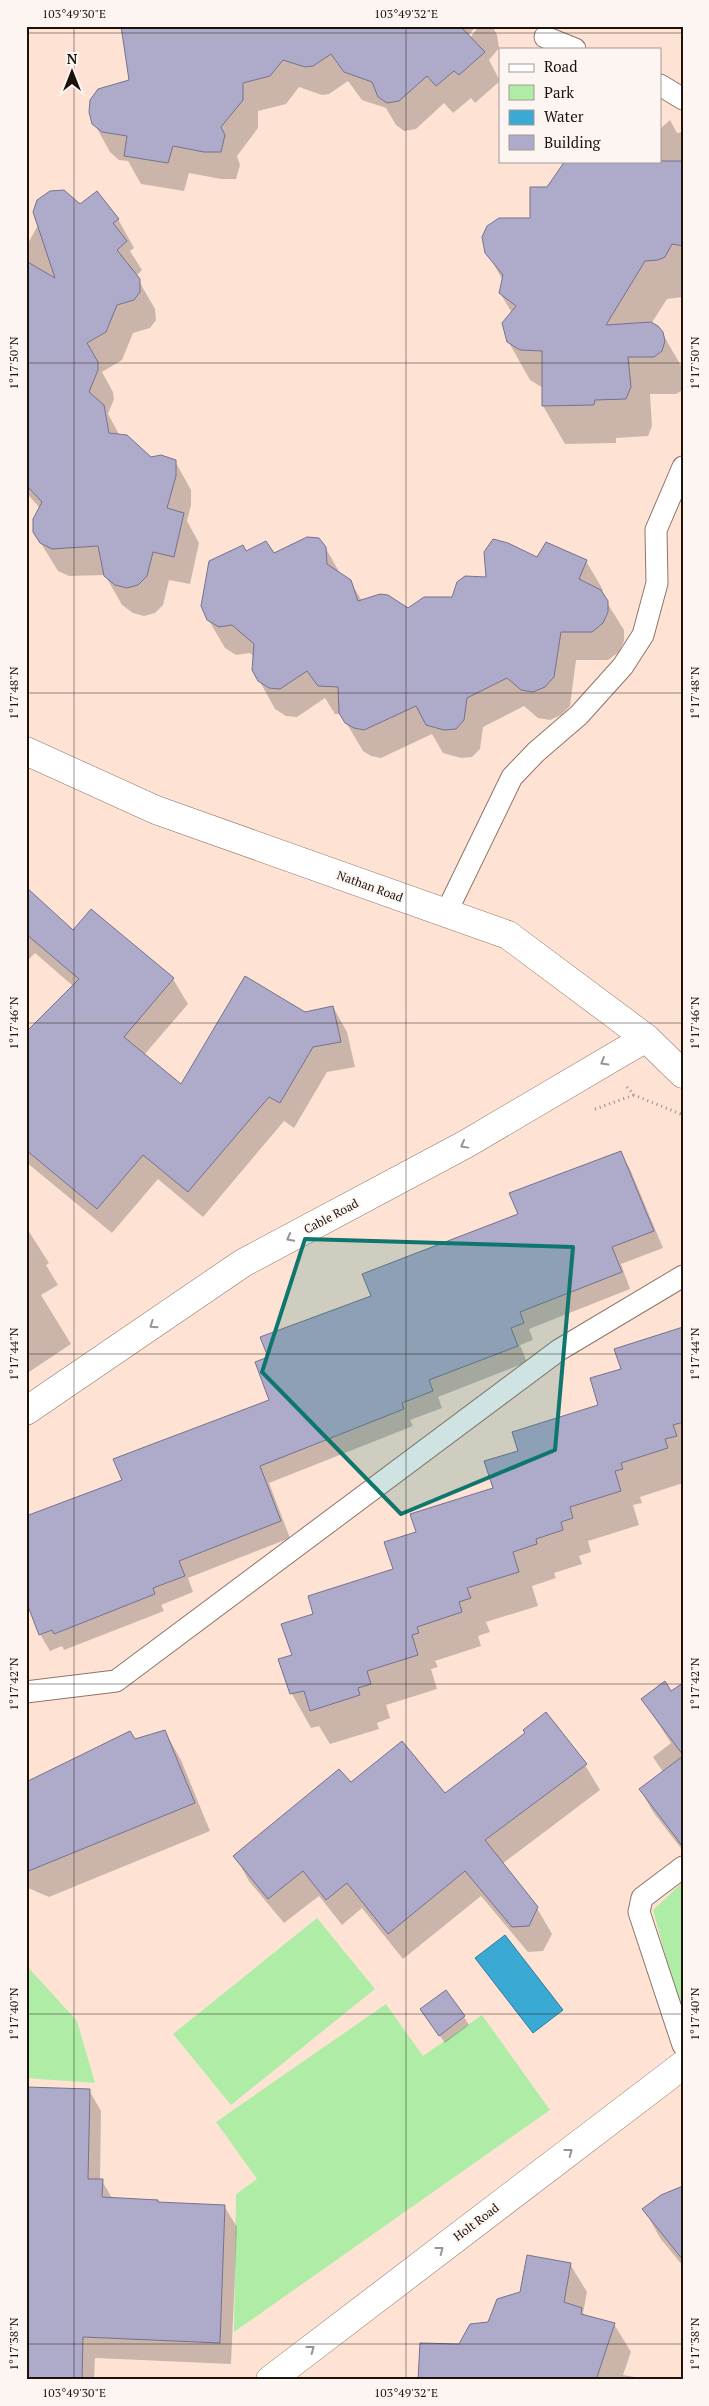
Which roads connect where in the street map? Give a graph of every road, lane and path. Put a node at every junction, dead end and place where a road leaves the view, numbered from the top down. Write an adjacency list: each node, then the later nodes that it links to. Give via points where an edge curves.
1 (545, 37): 2 (lane)
2 (572, 48)
3 (662, 86): 4 (lane)
4 (683, 99)
5 (683, 467): 7 (lane, via 656,530 656,583 643,635 623,666 579,715 512,777)
6 (26, 751): 7 (street, Nathan Road, via 156,810)
7 (446, 914): 8 (street, Nathan Road, via 508,936)
8 (646, 1038): 9 (street, Cable Road); 10 (street, Nathan Road)
9 (604, 1062): 11 (path, via 634,1095); 13 (street, Cable Road, one-way to 13, via 466,1144 243,1263)
10 (683, 1074)
11 (683, 1115)
12 (683, 1276): 14 (lane, via 559,1350 116,1681)
13 (26, 1411)
14 (26, 1692)
15 (683, 1867): 16 (lane, via 642,1898 639,1912)
16 (683, 2045)
17 (683, 2065): 18 (street, Holt Road, one-way to 17)
18 (270, 2380)

